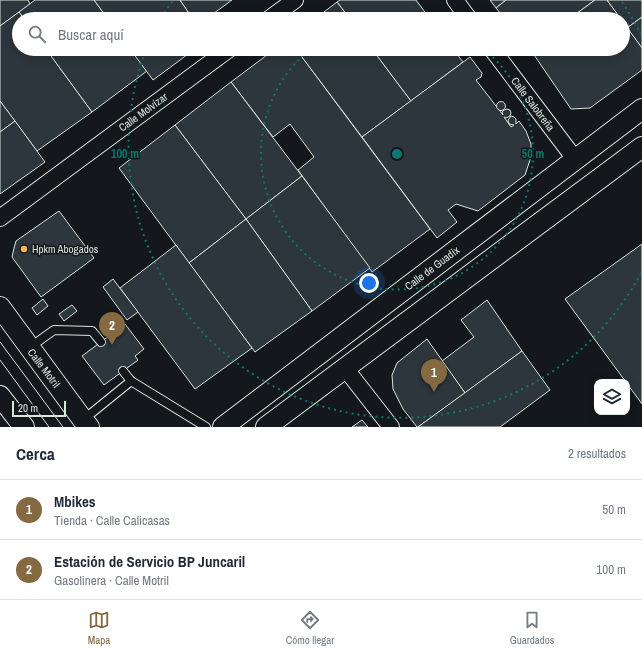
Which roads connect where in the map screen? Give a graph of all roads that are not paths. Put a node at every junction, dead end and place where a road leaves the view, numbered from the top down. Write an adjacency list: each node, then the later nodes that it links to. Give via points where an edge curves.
1 (295, 0): 3 (street)
2 (454, 0): 4 (street)
3 (279, 12)
4 (463, 12)
5 (220, 56): 10 (street, Calle Molvízar)
6 (497, 56): 9 (street, Calle Salobreña)
7 (642, 109): 9 (street, Calle de Guadix)
8 (642, 147): 14 (street)
9 (575, 159): 21 (street, Calle de Guadix)
10 (0, 218)
11 (0, 308): 13 (street, Calle Motril)
12 (101, 342): 13 (lane, via 92,331 54,330)
13 (29, 348): 18 (street, Calle Motril)
14 (345, 368): 22 (street); 23 (street)
15 (123, 371): 16 (lane)
16 (131, 381): 18 (lane); 20 (lane)
17 (0, 396): 19 (street)
18 (86, 424)
19 (24, 427)
20 (206, 427)
21 (223, 427)
22 (266, 427)
23 (391, 427)

